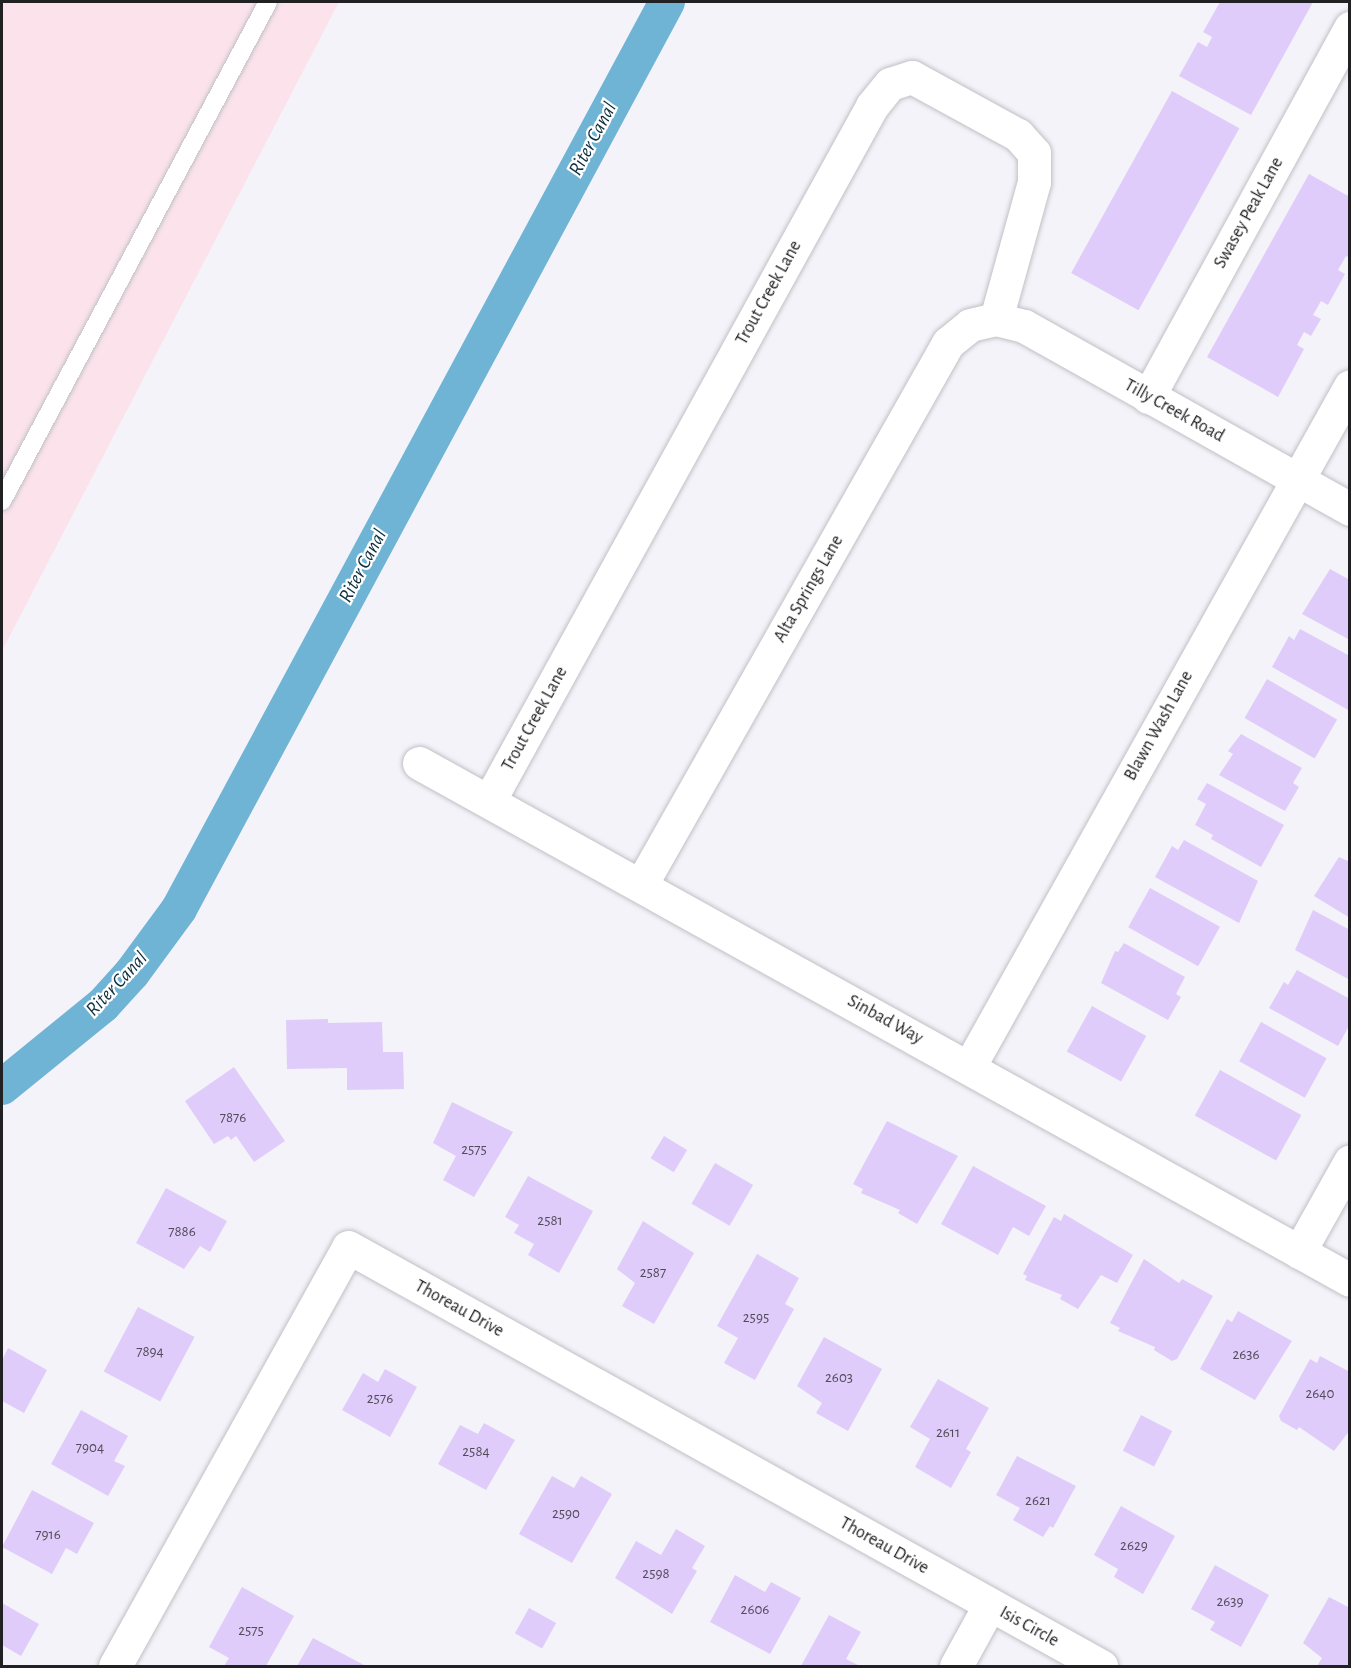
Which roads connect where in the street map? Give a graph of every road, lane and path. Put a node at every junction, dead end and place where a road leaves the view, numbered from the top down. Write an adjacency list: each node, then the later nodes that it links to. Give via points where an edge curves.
1 (268, 2): 7 (lane)
2 (1350, 28): 5 (street, Swasey Peak Lane)
3 (996, 319): 5 (street, Tilly Creek Road, via 1024,326); 10 (street, Trout Creek Lane, via 1034,182 1034,153 1018,135 912,77 890,84 872,106); 11 (street, Alta Springs Lane, via 970,325 948,343)
4 (1350, 386): 6 (street, Blawn Wash Lane)
5 (1148, 397): 6 (street, Tilly Creek Road)
6 (1297, 480): 8 (street, Tilly Creek Road); 12 (street, Blawn Wash Lane)
7 (2, 501)
8 (1350, 510)
9 (419, 763): 10 (street, Sinbad Way)
10 (489, 801): 11 (street, Sinbad Way)
11 (642, 884): 12 (street, Sinbad Way)
12 (969, 1067): 14 (street, Sinbad Way)
13 (1350, 1161): 14 (street)
14 (1299, 1252): 15 (street, Sinbad Way)
15 (1350, 1280)
16 (989, 1606): 17 (street, Thoreau Drive, via 348,1247); 18 (street); 19 (street, Isis Circle)
17 (115, 1666)
18 (956, 1666)
19 (1101, 1666)

